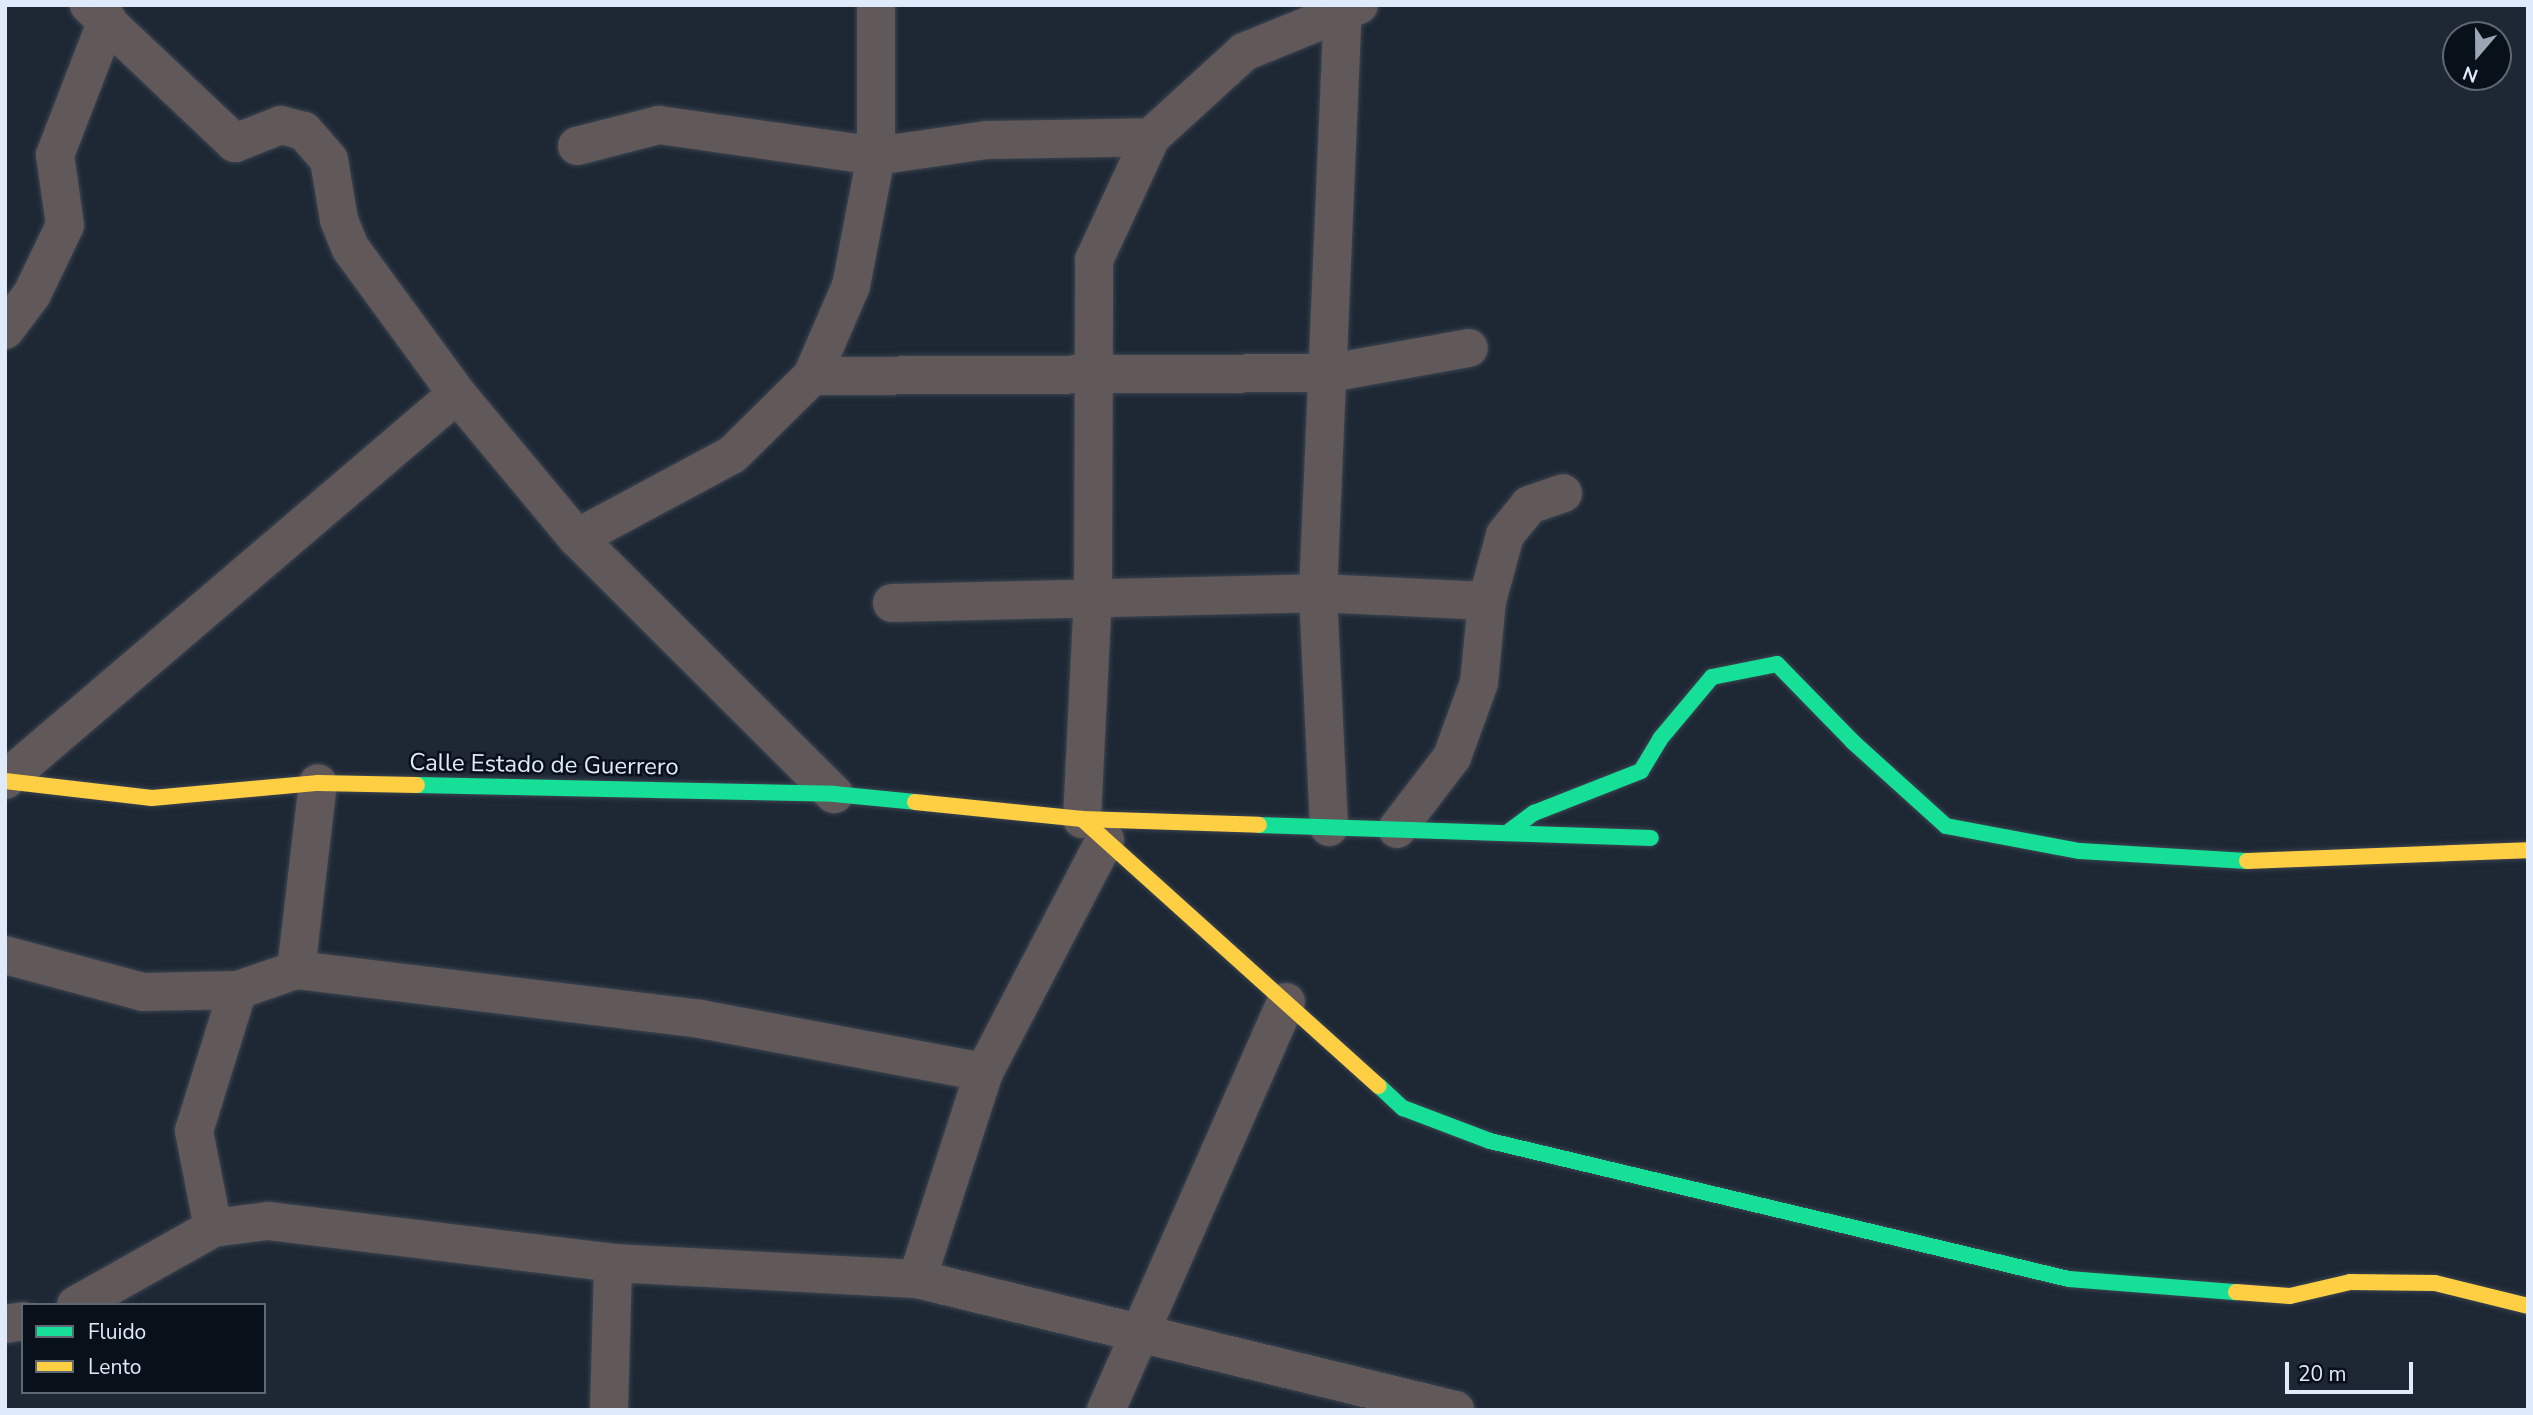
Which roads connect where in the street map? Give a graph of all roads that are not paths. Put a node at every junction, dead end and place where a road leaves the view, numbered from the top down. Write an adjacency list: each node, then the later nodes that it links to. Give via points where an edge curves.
1 (876, 5): 6 (street)
2 (1348, 8): 4 (street, via 1244,52); 10 (street)
3 (98, 13): 7 (street, via 55,155 65,225 32,294); 12 (street, via 235,144 281,125 304,131 329,160 340,220 351,248)
4 (1151, 136): 6 (street, via 987,140); 9 (street, via 1094,260)
5 (577, 146): 6 (street, via 659,125)
6 (876, 156): 11 (street, via 852,286)
7 (5, 330)
8 (1469, 348): 10 (street)
9 (1093, 373): 10 (street); 11 (street); 16 (street)
10 (1330, 373): 15 (street)
11 (811, 376): 14 (street, via 732,455)
12 (457, 394): 14 (street); 19 (street)
13 (1563, 493): 17 (street, via 1529,505 1505,535)
14 (577, 538): 21 (street)
15 (1318, 593): 16 (street); 17 (street); 22 (street)
16 (1093, 597): 18 (street); 24 (street)
17 (1487, 601): 23 (street, via 1479,683 1452,757)
18 (891, 603)
19 (5, 780): 20 (street, Calle Estado de Guerrero, via 152,798)
20 (318, 783): 21 (street, Calle Estado de Guerrero); 29 (street)
21 (834, 794): 24 (street, Calle Estado de Guerrero)
22 (1329, 827): 23 (street, Calle Estado de Guerrero); 24 (street, Calle Estado de Guerrero)
23 (1397, 829): 25 (street, Calle Estado de Guerrero)
24 (1094, 830): 31 (street); 32 (street)
25 (1507, 834): 26 (street, Calle Estado de Guerrero); 27 (street, via 1534,813 1641,771 1660,739 1712,677 1777,664 1853,742 1946,826 2080,851 2232,862)
26 (1651, 838)
27 (2528, 850)
28 (5, 955): 30 (street, via 144,992)
29 (296, 970): 30 (street); 32 (street, via 700,1019)
30 (238, 990): 33 (street, via 194,1131)
31 (1286, 1002): 37 (street, via 1403,1108 1490,1141 2069,1279 2290,1296 2350,1282 2435,1283); 38 (street)
32 (984, 1072): 35 (street)
33 (213, 1228): 34 (street, via 268,1221); 36 (street)
34 (613, 1263): 35 (street); 39 (street)
35 (917, 1279): 38 (street)
36 (80, 1303)
37 (2528, 1306)
38 (1140, 1331): 40 (street); 41 (street)
39 (609, 1410)
40 (1105, 1410)
41 (1455, 1410)

